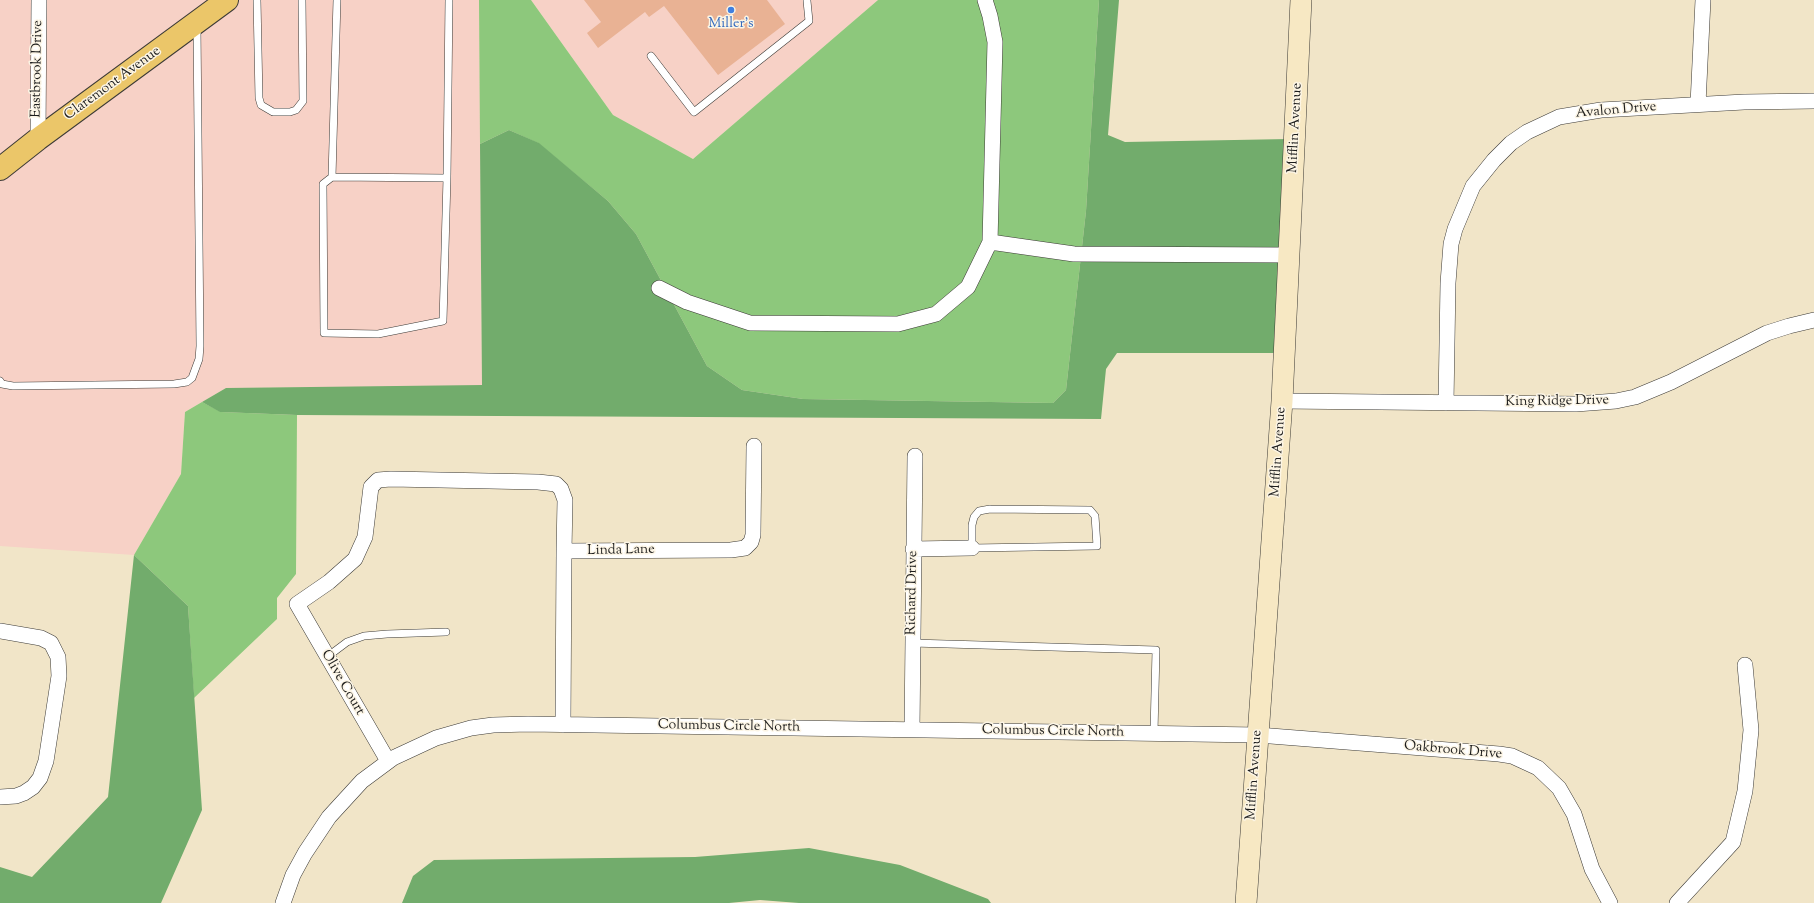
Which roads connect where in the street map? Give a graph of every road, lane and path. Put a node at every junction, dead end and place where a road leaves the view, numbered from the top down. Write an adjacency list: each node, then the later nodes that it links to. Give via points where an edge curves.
1 (39, 0): 15 (street, Eastbrook Drive)
2 (227, 0): 11 (main road, Claremont Avenue)
3 (257, 0): 4 (lane, via 259,98 261,105 273,112 296,110 303,101)
4 (302, 0)
5 (337, 0): 17 (lane)
6 (449, 0): 18 (lane)
7 (807, 0): 12 (lane, via 809,21 694,112)
8 (985, 0): 19 (street, via 995,42)
9 (1301, 0): 20 (street, Mifflin Avenue)
10 (1703, 0): 14 (street)
11 (197, 23): 15 (main road, Claremont Avenue); 23 (lane, via 200,346 199,359 192,378 187,382 167,384 13,386 2,384)
12 (651, 56)
13 (1814, 101): 14 (street, Avalon Drive)
14 (1698, 104): 25 (street, Avalon Drive, via 1601,110 1559,117 1527,132 1511,143 1482,173 1463,207 1451,244)
15 (38, 139): 16 (main road, Claremont Avenue)
16 (0, 169)
17 (332, 178): 18 (lane); 18 (lane, via 323,184 324,333 378,334 444,321)
18 (448, 178)
19 (990, 242): 20 (street, via 1074,254); 21 (street, via 968,287 936,314 898,324 750,323 687,302)
20 (1290, 255): 24 (street, Mifflin Avenue)
21 (659, 288)
22 (1814, 320): 25 (street, King Ridge Drive, via 1767,333 1692,372 1635,397 1576,404)
23 (0, 381)
24 (1282, 401): 25 (street, King Ridge Drive); 39 (street, Mifflin Avenue)
25 (1446, 403)
26 (754, 446): 30 (street, Linda Lane, via 753,534 746,548)
27 (915, 456): 29 (street, Richard Drive)
28 (972, 548): 28 (lane, via 972,525 979,511 1081,509 1090,510 1095,516 1098,546); 29 (street)
29 (913, 549): 33 (street, Richard Drive)
30 (564, 551): 34 (street, Olive Court, via 565,500 556,484 378,480 371,487 365,537 355,559 329,582 297,604); 36 (street)
31 (0, 631): 41 (street, via 33,636 51,643 58,657 59,676 46,761 40,778 24,793)
32 (446, 632): 34 (lane, via 364,636 347,642)
33 (912, 643): 37 (street, Richard Drive); 38 (lane, via 1156,650)
34 (327, 657): 40 (street, Olive Court)
35 (1745, 665): 45 (street, via 1751,730 1745,791 1733,842)
36 (563, 725): 37 (street, Columbus Circle North); 40 (street, Columbus Circle North, via 493,725 471,728 416,746)
37 (912, 730): 38 (street, Columbus Circle North)
38 (1154, 733): 39 (street, Columbus Circle North)
39 (1258, 735): 43 (street, Mifflin Avenue); 44 (street, Oakbrook Drive, via 1499,754 1525,761 1538,768 1566,798 1584,839 1592,869)
40 (388, 761): 42 (street, Columbus Circle North, via 362,781 317,833 293,875)
41 (0, 797)
42 (283, 903)
43 (1246, 903)
44 (1610, 903)
45 (1677, 903)

